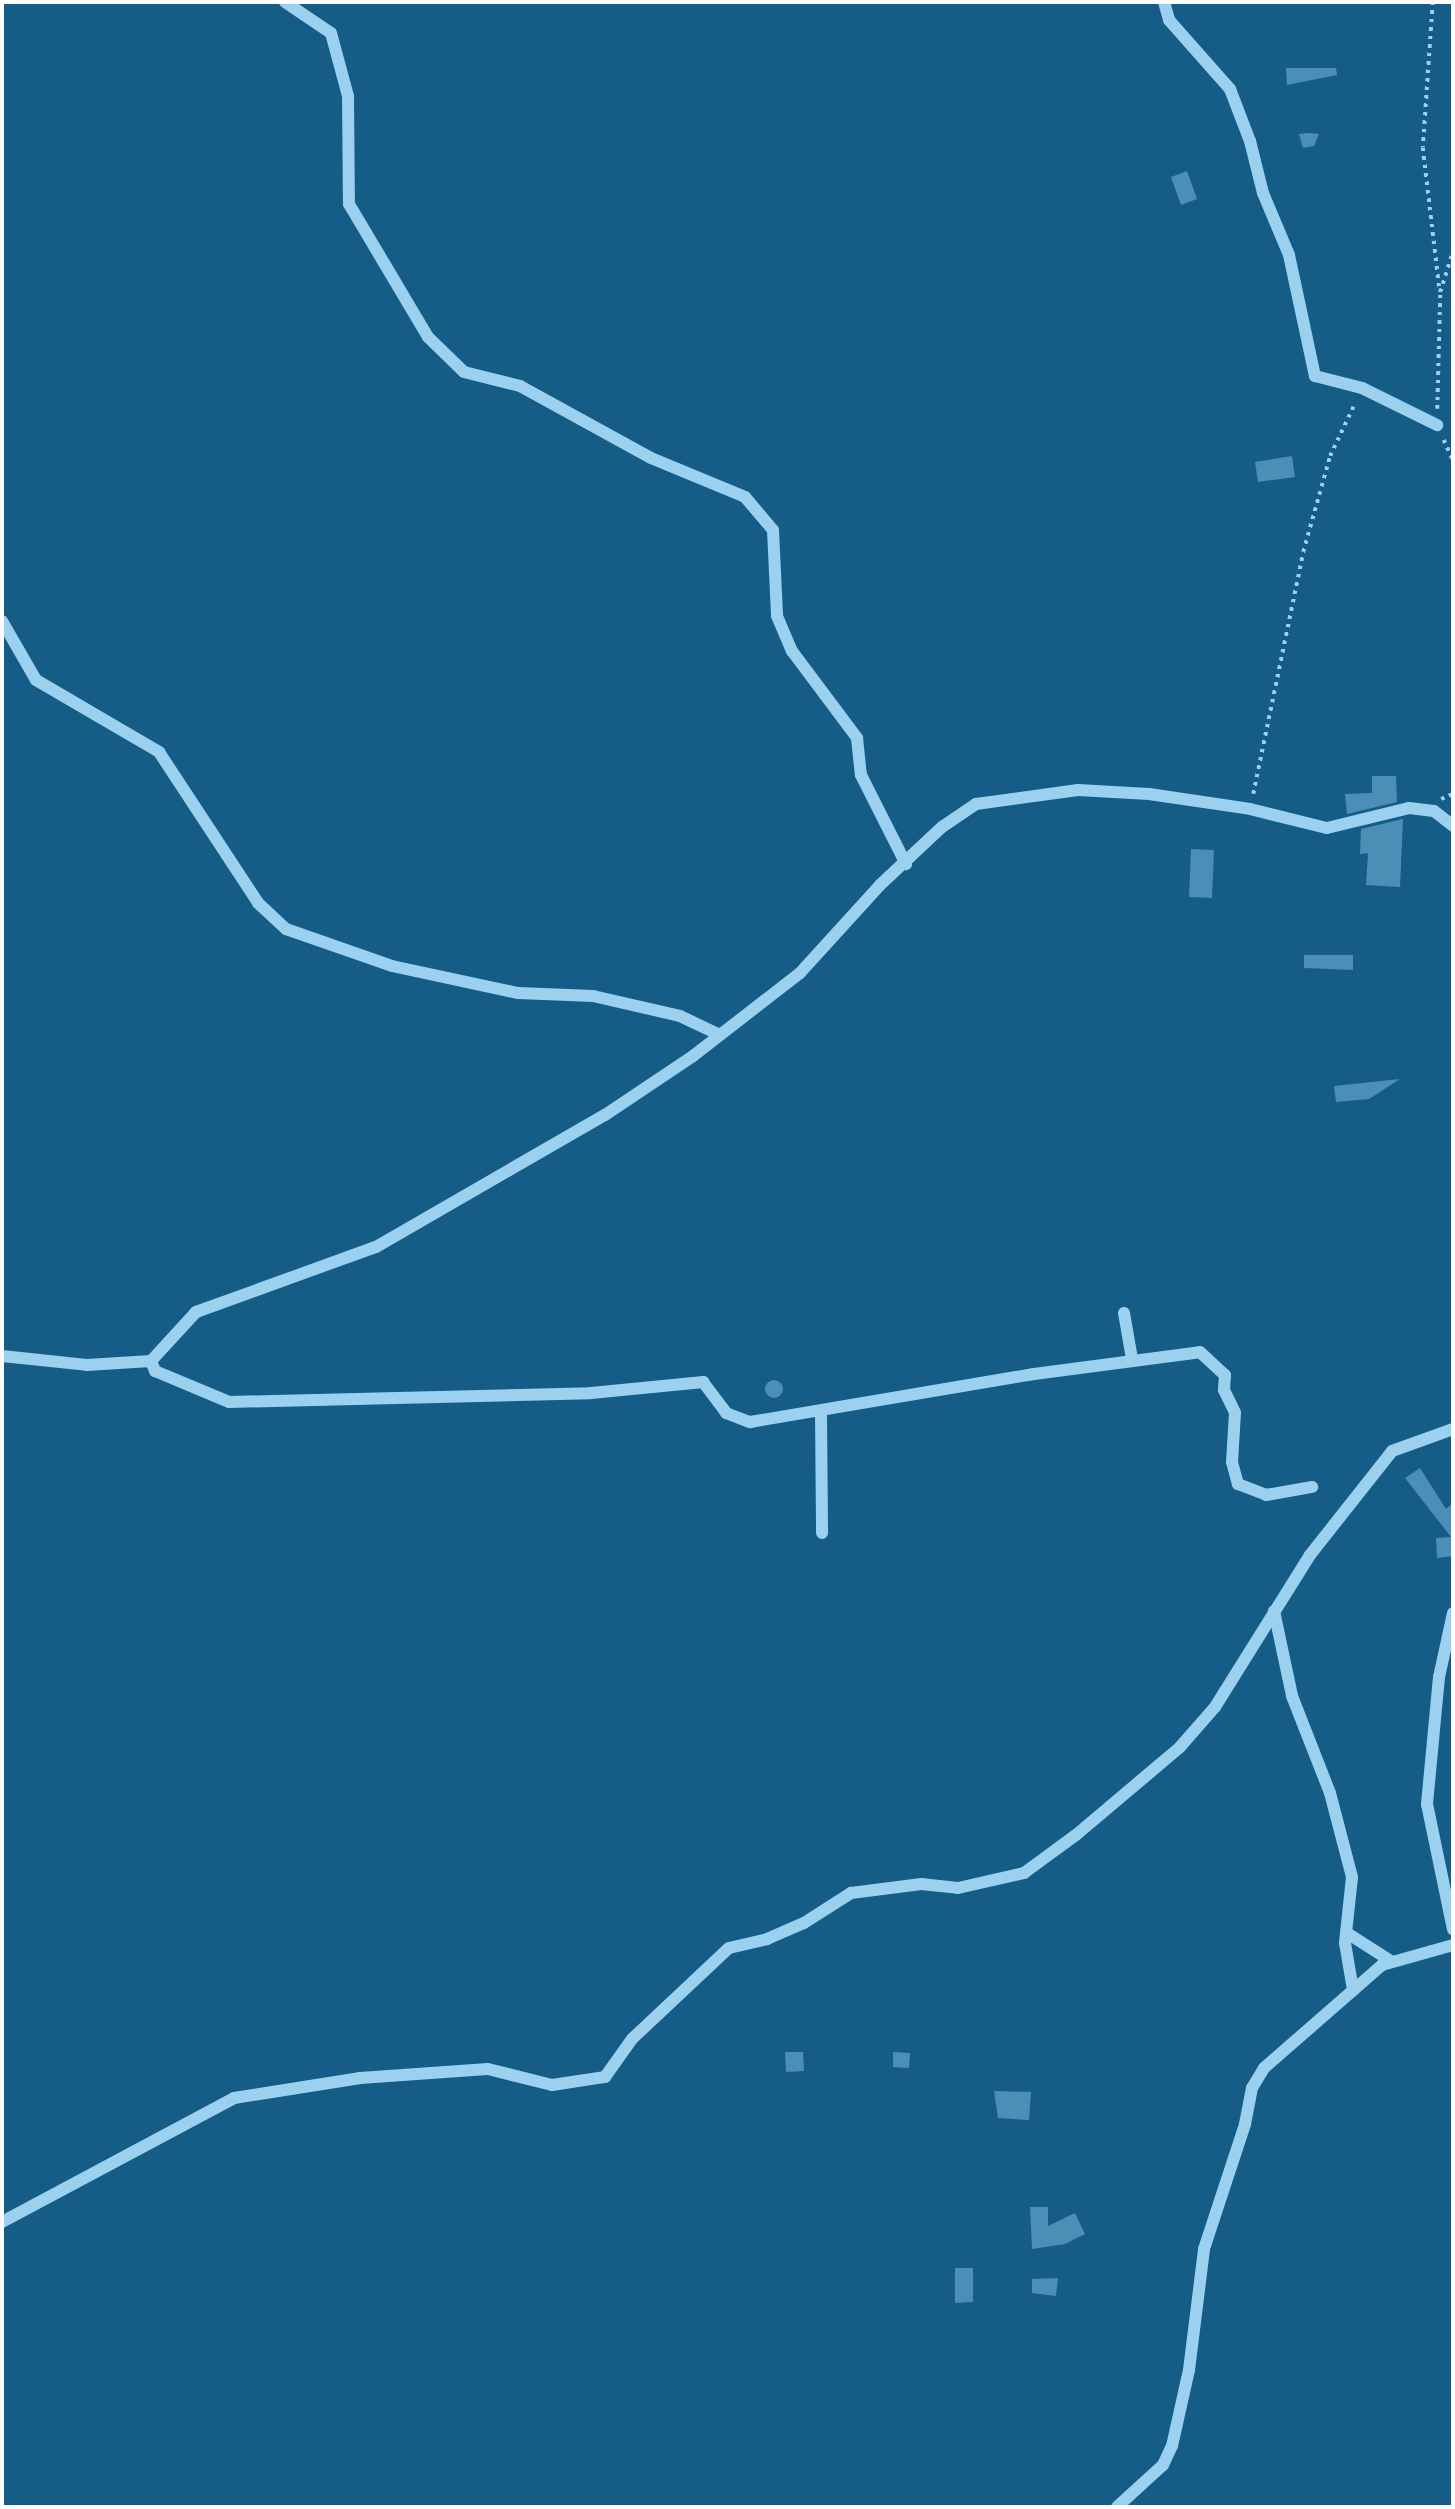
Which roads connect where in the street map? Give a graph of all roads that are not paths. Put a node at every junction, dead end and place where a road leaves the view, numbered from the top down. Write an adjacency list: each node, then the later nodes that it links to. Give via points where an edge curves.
1 (285, 2): 6 (street, via 331,33 348,96 349,204 428,337 464,372 520,386 651,458 745,497 773,530 777,616 792,651 856,738 861,775)
2 (1164, 2): 3 (street, via 1169,20 1230,89 1263,193 1289,255 1315,376 1362,388)
3 (1437, 425)
4 (2, 621): 7 (street, via 36,680 159,752 258,903 286,929 391,966 518,993 593,996 680,1016)
5 (1453, 826): 6 (street, via 1434,811 1409,808 1327,828 1250,809 1149,794 1078,790 976,804 942,827)
6 (906, 864): 7 (street, via 880,885 800,973)
7 (720, 1035): 11 (street, via 605,1115 376,1247 196,1312)
8 (1124, 1313): 10 (street)
9 (2, 1356): 11 (street, via 87,1365)
10 (1132, 1359): 12 (street); 14 (street, via 1200,1352 1210,1357 1226,1375 1224,1390 1235,1413 1232,1462 1238,1484 1266,1495)
11 (151, 1361): 12 (street, via 155,1371 229,1402 591,1392 703,1382 726,1412 750,1422)
12 (821, 1413): 15 (street)
13 (1453, 1429): 16 (street, via 1392,1451 1310,1555)
14 (1312, 1487)
15 (822, 1533)
16 (1274, 1611): 19 (street, via 1292,1696 1344,1839 1352,1877); 23 (street, via 1215,1707 1180,1747 1024,1873 958,1888 921,1884 851,1893 804,1923 729,1948 632,2039 605,2077 552,2085 488,2069 360,2077 234,2098)
17 (1453, 1614): 18 (street, via 1439,1677 1427,1804)
18 (1453, 1928)
19 (1348, 1933): 21 (street); 22 (street)
20 (1453, 1945): 21 (street)
21 (1391, 1961): 22 (street)
22 (1353, 1990): 24 (street, via 1264,2068 1252,2088 1245,2124 1204,2249 1189,2370 1171,2446 1163,2465)
23 (2, 2222)
24 (1117, 2507)

